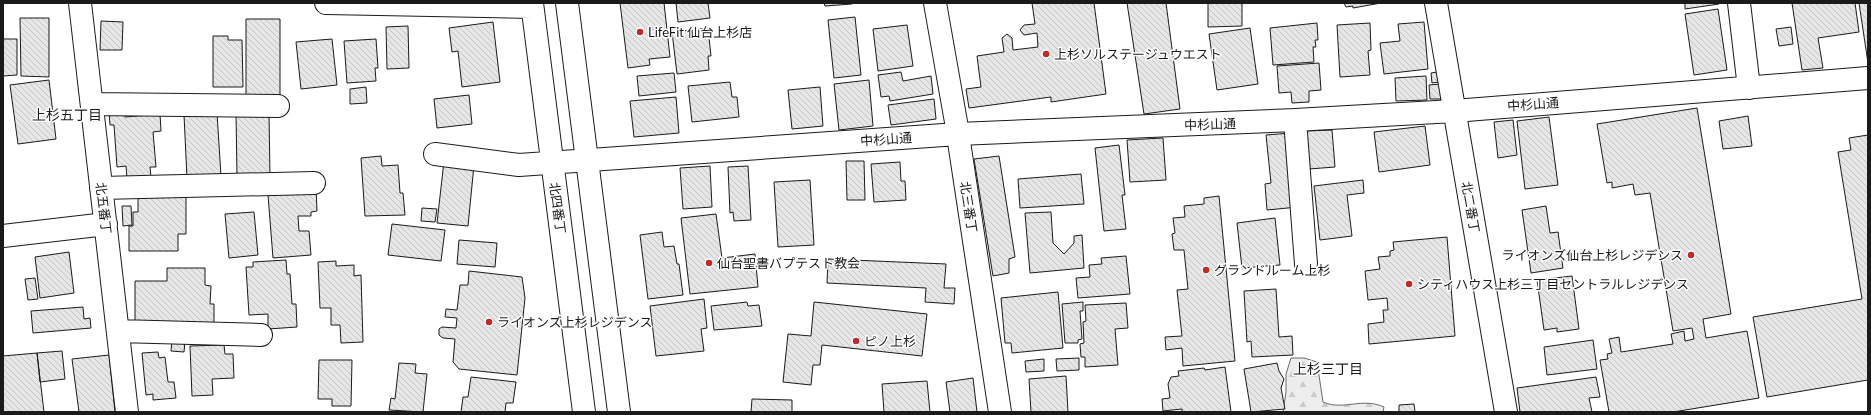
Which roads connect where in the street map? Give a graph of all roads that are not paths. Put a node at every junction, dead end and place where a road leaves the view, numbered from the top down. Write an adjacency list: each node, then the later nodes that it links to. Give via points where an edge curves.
1 (80, 3): 10 (street, 北五番丁)
2 (326, 3): 7 (street)
3 (567, 3): 16 (street)
4 (935, 3): 14 (street, 北三番丁)
5 (1436, 3): 12 (street, 北二番丁)
6 (1739, 3): 9 (street)
7 (532, 5): 17 (street, 北四番丁)
8 (1868, 78): 9 (street, 中杉山通)
9 (1749, 88): 12 (street, 中杉山通)
10 (92, 104): 11 (street); 19 (street, 北五番丁)
11 (278, 106)
12 (1454, 110): 13 (street, 中杉山通); 29 (street, 北二番丁)
13 (1295, 120): 14 (street, 中杉山通); 22 (street)
14 (958, 134): 16 (street, 中杉山通); 28 (street, 北三番丁)
15 (435, 154): 17 (street, 中杉山通, via 519,165)
16 (587, 160): 17 (street, 中杉山通); 27 (street)
17 (552, 164): 26 (street, 北四番丁)
18 (314, 183): 19 (street)
19 (101, 188): 20 (street, 北五番丁)
20 (106, 224): 21 (street); 23 (street, 北五番丁)
21 (3, 236)
22 (1306, 264)
23 (118, 331): 24 (street); 25 (street, 北五番丁)
24 (261, 336)
25 (127, 412)
26 (584, 412)
27 (619, 412)
28 (1000, 412)
29 (1506, 412)

